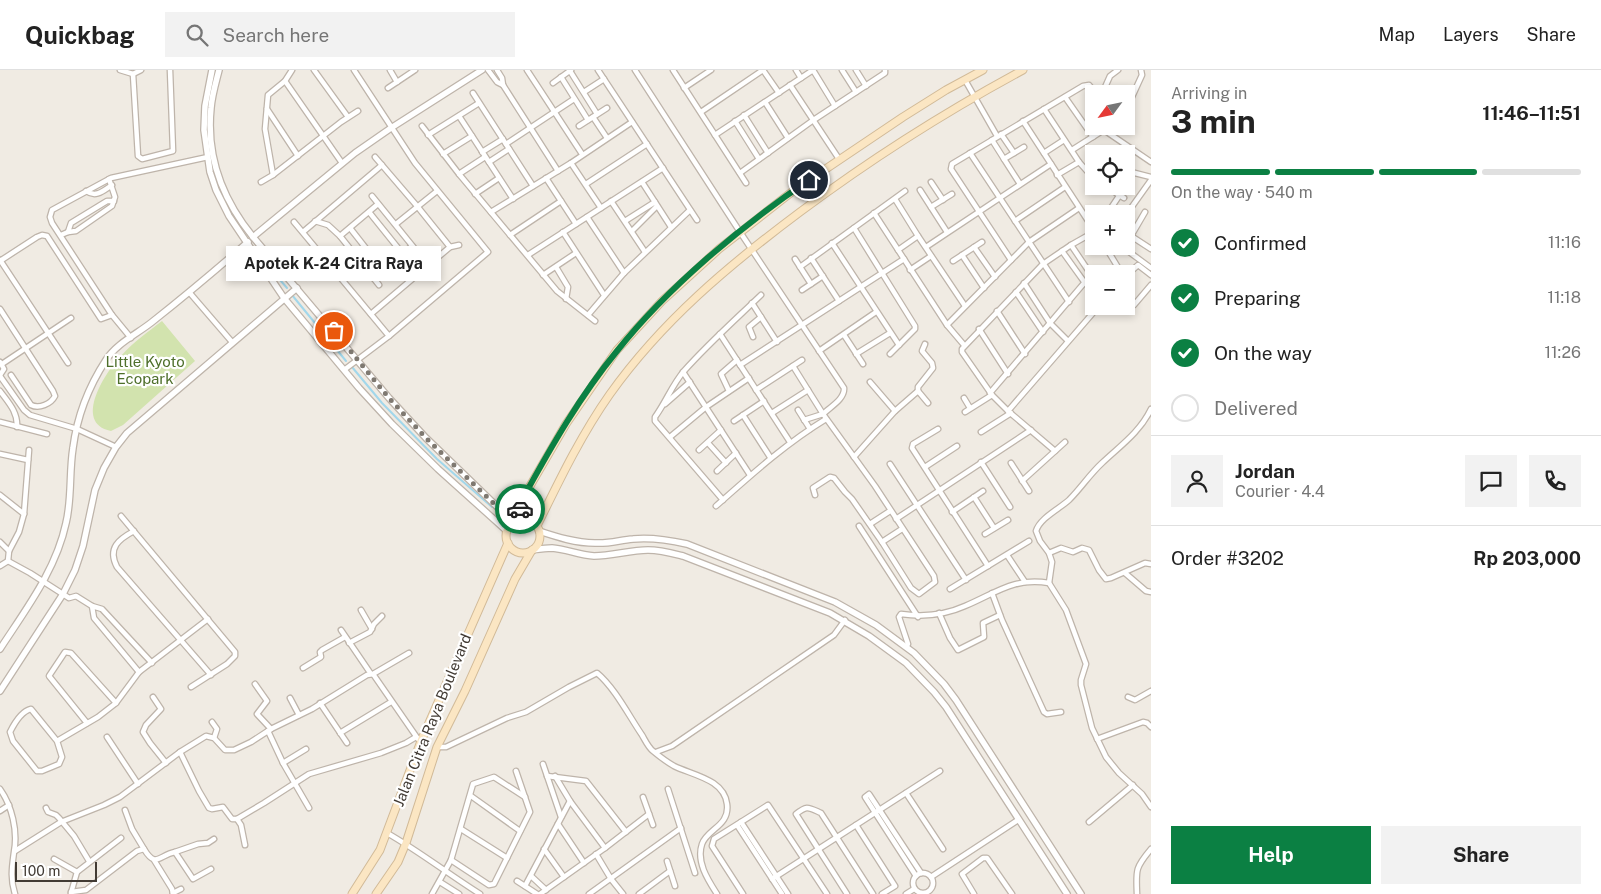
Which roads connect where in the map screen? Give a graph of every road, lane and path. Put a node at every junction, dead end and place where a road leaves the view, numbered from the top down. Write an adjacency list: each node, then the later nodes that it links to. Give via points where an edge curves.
1 (120, 70): 29 (street)
2 (141, 70): 29 (street)
3 (170, 70): 29 (street, via 173,151 142,159 138,156)
4 (212, 70): 99 (street, via 205,106)
5 (219, 70): 185 (street, via 211,106 213,156 225,194)
6 (292, 70): 34 (street)
7 (314, 70): 64 (street)
8 (354, 70): 73 (street)
9 (390, 70): 35 (street)
10 (415, 70): 35 (street)
11 (482, 70): 73 (street)
12 (527, 70): 59 (street)
13 (598, 70): 32 (street)
14 (635, 70): 178 (street)
15 (672, 70): 43 (street)
16 (711, 70): 43 (street)
17 (763, 70): 48 (street); 60 (street)
18 (796, 70): 31 (street)
19 (842, 70): 46 (street)
20 (856, 70): 40 (street)
21 (885, 70): 40 (street)
22 (983, 70): 33 (main road)
23 (1023, 70): 49 (main road)
24 (1118, 70): 39 (street)
25 (1140, 70): 44 (street, via 1142,75)
26 (489, 71): 37 (street)
27 (568, 71): 30 (street); 45 (street)
28 (499, 72): 37 (street)
29 (133, 74)
30 (561, 77): 36 (street); 51 (street)
31 (801, 78): 38 (street); 54 (street, via 813,70)
32 (604, 79): 45 (street); 69 (street)
33 (965, 80): 49 (street); 103 (main road)
34 (284, 81): 56 (street, via 269,93); 79 (street)
35 (397, 82): 42 (street)
36 (553, 83)
37 (503, 85): 72 (street)
38 (790, 85): 48 (street); 67 (street)
39 (1106, 85)
40 (866, 86): 46 (street)
41 (1085, 86): 50 (street)
42 (388, 88)
43 (684, 88): 60 (street)
44 (1135, 90)
45 (584, 92): 61 (street)
46 (856, 92): 54 (street)
47 (473, 93): 52 (street)
48 (779, 93): 53 (street)
49 (974, 96): 76 (street); 195 (main road, via 864,167)
50 (1066, 97): 57 (street); 81 (street)
51 (574, 99): 59 (street); 65 (street)
52 (479, 102): 62 (street); 86 (street)
53 (765, 102): 63 (street); 83 (street)
54 (835, 106): 67 (street)
55 (607, 108): 61 (street)
56 (267, 109): 98 (street); 118 (street, via 265,129)
57 (1044, 109): 68 (street); 85 (street)
58 (358, 111): 64 (street)
59 (554, 112): 72 (street); 96 (street)
60 (701, 112): 75 (street)
61 (595, 115): 65 (street); 82 (street)
62 (459, 116): 74 (street); 80 (street)
63 (744, 116): 66 (street); 92 (street)
64 (348, 117): 79 (street)
65 (588, 120): 71 (street)
66 (735, 121): 75 (street); 102 (street)
67 (812, 121): 83 (street); 103 (street)
68 (1023, 121): 76 (street); 94 (street)
69 (632, 122): 82 (street); 87 (street)
70 (422, 126): 74 (street)
71 (579, 126)
72 (530, 128): 86 (street); 114 (street)
73 (393, 131): 108 (street); 135 (street)
74 (428, 135): 95 (street)
75 (715, 135): 115 (street)
76 (999, 135): 84 (street); 97 (street)
77 (1096, 135): 81 (street)
78 (1111, 135): 107 (street)
79 (323, 136): 98 (street); 108 (street)
80 (472, 136): 91 (street); 95 (street)
81 (1093, 137): 90 (street)
82 (607, 138): 96 (street)
83 (788, 138): 92 (street)
84 (992, 140): 93 (street); 104 (street)
85 (1064, 140): 90 (street); 94 (street)
86 (504, 141): 89 (street); 91 (street)
87 (646, 144): 112 (street); 128 (street)
88 (1024, 147): 97 (street)
89 (509, 149): 105 (street); 131 (street)
90 (1072, 150): 106 (street)
91 (482, 152): 100 (street)
92 (768, 153): 102 (street)
93 (970, 153): 142 (street); 157 (street, via 953,162 951,169)
94 (1044, 153): 110 (street)
95 (443, 154): 117 (street)
96 (582, 154): 109 (street)
97 (1014, 154): 104 (street)
98 (298, 156): 118 (street)
99 (208, 157): 122 (street); 185 (street, via 210,172 223,204)
100 (486, 157): 105 (street); 117 (street)
101 (375, 158): 111 (street)
102 (760, 159): 115 (street)
103 (839, 159): 178 (main road)
104 (1004, 159): 129 (street)
105 (489, 162): 120 (street)
106 (1079, 162): 113 (street); 119 (street)
107 (1151, 162)
108 (342, 163): 185 (street)
109 (571, 163): 114 (street); 128 (street)
110 (1051, 164): 119 (street); 129 (street)
111 (382, 165): 152 (street); 165 (street)
112 (663, 168): 125 (street); 156 (street)
113 (1085, 169)
114 (558, 171): 121 (street)
115 (740, 173): 127 (street)
116 (1135, 173): 123 (street)
117 (458, 174): 137 (street)
118 (273, 175): 124 (street)
119 (1057, 175): 132 (street)
120 (499, 178): 137 (street); 141 (street)
121 (546, 178): 131 (street); 146 (street)
122 (109, 179): 130 (street); 134 (street)
123 (1151, 179): 151 (street)
124 (261, 182)
125 (642, 182): 147 (street); 149 (street)
126 (931, 182): 144 (street)
127 (746, 183)
128 (586, 184): 154 (street)
129 (1020, 184): 142 (street)
130 (112, 186): 134 (street, via 96,194); 145 (street)
131 (533, 186): 141 (street)
132 (1066, 187): 155 (street); 167 (street)
133 (920, 190): 153 (street)
134 (86, 191): 180 (street, via 52,210 51,220)
135 (437, 191): 152 (street); 267 (street, via 488,252)
136 (906, 191): 143 (street)
137 (475, 194): 159 (street)
138 (952, 194): 144 (street)
139 (1119, 195): 150 (street, via 1122,197)
140 (372, 196): 148 (street)
141 (513, 198): 159 (street)
142 (999, 198): 157 (street); 167 (street)
143 (895, 199): 161 (street); 183 (street)
144 (943, 200): 153 (street)
145 (114, 201): 175 (street, via 94,219 76,231); 175 (street, via 107,201 71,223)
146 (561, 201): 170 (street); 181 (street)
147 (612, 201): 154 (street); 166 (street)
148 (378, 204): 158 (street); 169 (street)
149 (656, 204): 166 (street); 172 (street); 174 (street)
150 (1115, 205)
151 (1133, 205)
152 (417, 206): 169 (street); 192 (street)
153 (931, 207): 179 (street)
154 (601, 208): 162 (street)
155 (1079, 208): 163 (street); 187 (street)
156 (690, 210): 164 (street); 172 (street)
157 (979, 211): 179 (street); 210 (street)
158 (369, 212): 171 (street); 201 (street)
159 (491, 212): 181 (street)
160 (1145, 212): 196 (street, via 1131,236)
161 (874, 214): 173 (street); 197 (street)
162 (587, 216): 170 (street); 221 (street)
163 (1085, 217)
164 (697, 220)
165 (315, 221): 176 (street); 182 (street, via 328,225)
166 (625, 221): 174 (street)
167 (1015, 221): 187 (street)
168 (294, 222): 176 (street)
169 (396, 224): 191 (street)
170 (576, 224): 177 (street)
171 (350, 228): 182 (street); 219 (street)
172 (671, 228): 199 (street)
173 (854, 228): 188 (street); 222 (street)
174 (632, 231): 199 (street)
175 (68, 232): 180 (street)
176 (303, 232): 251 (street)
177 (562, 232): 200 (street); 203 (street)
178 (740, 232): 195 (street); 367 (main road, via 662,301 612,357 562,430 523,498)
179 (947, 232): 193 (street)
180 (61, 235): 252 (street)
181 (510, 235): 203 (street)
182 (340, 236): 227 (street)
183 (918, 236): 193 (street); 197 (street)
184 (1085, 236): 190 (street)
185 (250, 239): 235 (street); 238 (street); 241 (street)
186 (982, 242): 194 (street)
187 (1029, 242): 210 (street); 213 (street)
188 (832, 243): 207 (street); 233 (street)
189 (459, 245): 192 (street)
190 (1070, 245): 198 (street); 216 (street)
191 (412, 246): 201 (street); 202 (street)
192 (450, 247): 251 (street)
193 (926, 247): 206 (street)
194 (974, 247): 204 (street); 226 (street)
195 (752, 249): 259 (street); 370 (main road, via 681,311 625,374 592,420 568,462)
196 (1151, 249)
197 (898, 250): 209 (street)
198 (1062, 251): 213 (street); 228 (street)
199 (645, 252): 221 (street)
200 (576, 253): 214 (street); 239 (street)
201 (402, 254): 219 (street)
202 (419, 254)
203 (528, 255): 223 (street)
204 (962, 255): 212 (street); 234 (street)
205 (1133, 255): 218 (street)
206 (931, 256): 220 (street); 247 (street)
207 (811, 258): 215 (street); 225 (street)
208 (795, 259): 215 (street)
209 (904, 259): 220 (street); 222 (street)
210 (1011, 260): 226 (street)
211 (0, 261): 252 (street, via 37,237 47,236 101,319); 263 (street)
212 (953, 261)
213 (1042, 264): 230 (street); 244 (street)
214 (556, 267): 223 (street); 242 (street, via 568,288)
215 (800, 267): 229 (street)
216 (1085, 267)
217 (1135, 268): 224 (street, via 1138,265)
218 (1151, 268)
219 (382, 270): 227 (street)
220 (910, 270): 260 (street)
221 (624, 273): 239 (street)
222 (883, 273): 233 (street); 274 (street, via 916,327)
223 (543, 275): 242 (street)
224 (1151, 275)
225 (823, 276): 229 (street); 243 (street)
226 (995, 277): 234 (street)
227 (373, 278): 231 (street)
228 (1085, 283): 244 (street)
229 (811, 284): 236 (street)
230 (1024, 284): 237 (street); 258 (street)
231 (379, 285)
232 (1151, 285): 246 (street)
233 (860, 287): 243 (street); 250 (street)
234 (984, 288): 247 (street)
235 (295, 290): 241 (street); 283 (street)
236 (802, 290)
237 (1016, 292): 249 (street); 262 (street)
238 (191, 293): 269 (street); 271 (street)
239 (604, 295): 253 (street)
240 (761, 295): 245 (street)
241 (286, 297): 271 (street); 289 (street)
242 (566, 299): 253 (street)
243 (839, 301): 259 (street)
244 (1069, 302): 258 (street)
245 (752, 303): 255 (street); 265 (street)
246 (1135, 304)
247 (966, 306): 260 (street)
248 (0, 309): 276 (street)
249 (997, 311): 261 (street); 280 (street)
250 (876, 312): 264 (street); 266 (street)
251 (371, 314): 267 (street)
252 (112, 315): 269 (street)
253 (588, 315): 257 (street)
254 (1091, 315): 270 (street)
255 (761, 317): 268 (street, via 749,327); 272 (street)
256 (71, 318): 263 (street)
257 (595, 321)
258 (1050, 323): 262 (street); 270 (street)
259 (802, 325): 272 (street); 277 (street)
260 (947, 325): 275 (street)
261 (979, 329): 275 (street); 291 (street)
262 (1043, 332): 280 (street)
263 (48, 333): 276 (street); 285 (street)
264 (890, 333): 274 (street); 278 (street)
265 (720, 334): 281 (street); 290 (street)
266 (844, 335): 277 (street); 278 (street)
267 (389, 336): 283 (street)
268 (753, 337)
269 (130, 338): 322 (street, via 115,349 104,364 92,385)
270 (1068, 341): 313 (street)
271 (232, 342): 334 (street, via 127,433)
272 (777, 342): 287 (street)
273 (925, 344): 301 (street, via 922,351 933,368)
274 (898, 345): 279 (street)
275 (964, 345): 302 (street, via 962,352)
276 (26, 348): 284 (street); 292 (street, via 53,391 53,400 40,407 31,405)
277 (819, 351): 315 (street, via 845,391)
278 (856, 354): 286 (street)
279 (890, 354)
280 (1025, 354): 291 (street)
281 (737, 360): 287 (street); 297 (street, via 721,374)
282 (802, 360): 288 (street)
283 (354, 362): 289 (street); 367 (street, via 426,438)
284 (1, 363): 293 (street, via 4,369)
285 (68, 363)
286 (863, 364)
287 (740, 365): 294 (street)
288 (793, 366): 298 (street); 299 (street)
289 (345, 369): 374 (street, via 392,424)
290 (684, 372): 295 (street); 306 (street)
291 (1008, 374): 302 (street)
292 (11, 375)
293 (0, 376): 322 (street, via 30,415)
294 (749, 378): 297 (street); 298 (street)
295 (690, 382): 306 (street); 307 (street)
296 (870, 382): 311 (street)
297 (729, 390): 307 (street)
298 (756, 390): 304 (street)
299 (808, 390): 314 (street); 315 (street)
300 (0, 391): 321 (street, via 15,412)
301 (918, 391): 305 (street); 311 (street)
302 (991, 394): 308 (street); 313 (street)
303 (964, 398): 308 (street)
304 (764, 401): 314 (street); 316 (street)
305 (928, 404)
306 (663, 405): 329 (street, via 655,419)
307 (706, 407): 325 (street); 329 (street)
308 (970, 408): 312 (street)
309 (1151, 409): 382 (street, via 1126,443 1039,524 1036,534)
310 (798, 410): 318 (street)
311 (895, 411): 340 (street)
312 (965, 412)
313 (1009, 412): 326 (street); 327 (street)
314 (772, 413): 330 (street)
315 (823, 414): 317 (street); 318 (street)
316 (743, 415): 319 (street); 341 (street)
317 (826, 419): 323 (street); 340 (street)
318 (804, 420): 323 (street)
319 (734, 421)
320 (0, 422): 321 (street)
321 (17, 427): 328 (street)
322 (77, 429): 334 (street); 390 (street, via 69,511 56,556)
323 (810, 429): 330 (street)
324 (938, 429): 347 (street, via 912,445)
325 (721, 430): 332 (street); 338 (street)
326 (1031, 430): 337 (street); 344 (street)
327 (981, 432)
328 (47, 434)
329 (670, 437): 357 (street)
330 (790, 442): 341 (street)
331 (1065, 442): 337 (street)
332 (708, 443): 336 (street); 343 (street)
333 (957, 446): 347 (street)
334 (116, 447): 394 (street, via 95,490 75,570)
335 (29, 450): 342 (street)
336 (700, 450)
337 (1056, 451): 350 (street)
338 (736, 453): 343 (street); 349 (street)
339 (0, 454): 342 (street)
340 (854, 457): 361 (street)
341 (770, 458): 349 (street)
342 (28, 460): 363 (street)
343 (726, 462): 348 (street)
344 (981, 462): 351 (street); 360 (street)
345 (1011, 463): 350 (street)
346 (890, 464): 359 (street)
347 (924, 467): 351 (street)
348 (717, 471)
349 (750, 476): 357 (street)
350 (1022, 481): 353 (street)
351 (939, 490): 359 (street); 362 (street)
352 (983, 491): 356 (street)
353 (1029, 492)
354 (0, 495): 363 (street)
355 (815, 495): 368 (street, via 813,488 832,476)
356 (974, 497): 362 (street); 371 (street)
357 (723, 500): 358 (street)
358 (716, 506)
359 (916, 506): 365 (street); 389 (street)
360 (1010, 507)
361 (890, 511): 365 (street); 368 (street)
362 (952, 512): 387 (street)
363 (24, 514): 381 (street)
364 (121, 516): 373 (street)
365 (896, 519): 372 (street)
366 (1008, 520): 371 (street)
367 (515, 521): 370 (main road, via 525,519); 374 (main road)
368 (870, 524): 378 (street)
369 (859, 526): 403 (street)
370 (538, 528): 380 (main road, via 539,542); 399 (street, via 578,542 612,543 650,538 687,544)
371 (994, 528): 375 (street)
372 (902, 529): 378 (street); 378 (street, via 936,579 919,594 911,588)
373 (134, 531): 404 (street); 409 (street, via 117,542 115,562)
374 (507, 531): 379 (main road)
375 (985, 534)
376 (1030, 541): 383 (street)
377 (0, 542): 381 (street)
378 (882, 542)
379 (508, 544): 380 (main road, via 521,553); 438 (main road, Jalan Citra Raya Boulevard)
380 (532, 550): 405 (street, via 550,548 594,556 665,551); 442 (main road, Jalan Citra Raya Boulevard, via 515,579)
381 (9, 552): 384 (street)
382 (1049, 553): 388 (street, via 1061,548 1072,552 1085,548 1105,578); 392 (street, via 1052,562)
383 (1007, 555): 387 (street); 391 (street)
384 (8, 561): 386 (street); 390 (street)
385 (1151, 564): 388 (street, via 1146,563)
386 (0, 566)
387 (988, 566): 389 (street)
388 (1124, 573): 395 (street)
389 (966, 580): 393 (street)
390 (44, 581): 394 (street); 412 (street)
391 (1025, 582): 392 (street); 396 (street)
392 (1049, 583): 439 (street, via 1066,610 1086,664 1081,685)
393 (950, 589)
394 (60, 592): 397 (street, via 69,598 76,596); 421 (street)
395 (1151, 592)
396 (992, 593): 400 (street, via 967,606); 401 (street)
397 (92, 606): 414 (street, via 106,612); 416 (street, via 94,618)
398 (361, 610): 406 (street)
399 (851, 610): 405 (street); 411 (street)
400 (939, 614): 401 (street, via 958,650 982,639 985,635 983,623); 403 (street)
401 (1000, 615): 429 (street, via 1044,712)
402 (382, 616): 406 (street)
403 (918, 617): 411 (street, via 901,614 898,617 908,644)
404 (208, 619): 409 (street); 418 (street, via 236,654)
405 (844, 620): 445 (street, via 834,635 672,746); 474 (street, via 906,663 934,692)
406 (372, 628): 410 (street)
407 (341, 630): 408 (street)
408 (345, 637): 410 (street); 415 (street, via 322,650 321,657)
409 (180, 641): 414 (street); 418 (street)
410 (349, 643): 417 (street)
411 (906, 648): 470 (street, via 944,684)
412 (0, 649)
413 (409, 653): 417 (street)
414 (152, 663): 416 (street)
415 (304, 668)
416 (139, 672): 427 (street)
417 (372, 674): 426 (street); 428 (street)
418 (211, 675): 420 (street)
419 (255, 684): 434 (street, via 267,701 257,714)
420 (192, 688)
421 (0, 691)
422 (1151, 691): 423 (street, via 1135,700)
423 (1128, 697)
424 (153, 698): 446 (street, via 161,709 146,725 144,732)
425 (290, 698): 430 (street)
426 (391, 702): 435 (street); 438 (street)
427 (116, 703): 432 (street); 432 (street, via 72,653 65,652 49,676)
428 (320, 704): 430 (street); 435 (street)
429 (1061, 712)
430 (299, 715): 434 (street)
431 (212, 722): 437 (street, via 217,729)
432 (86, 723): 440 (street)
433 (1151, 727): 439 (street, via 1143,722)
434 (270, 730): 437 (street, via 229,751); 447 (street)
435 (340, 733): 441 (street)
436 (107, 737): 453 (street)
437 (214, 738): 444 (street, via 206,736)
438 (418, 739): 454 (street, via 309,774); 485 (main road, Jalan Citra Raya Boulevard)
439 (1097, 740): 455 (street, via 1111,765)
440 (57, 741): 440 (street, via 61,762 39,772 10,732 21,716 31,710)
441 (347, 743)
442 (437, 747): 445 (street, via 446,747 506,718 521,715 597,673); 489 (main road, Jalan Citra Raya Boulevard)
443 (306, 749): 447 (street)
444 (180, 752): 446 (street); 473 (street, via 209,808 223,808 232,819)
445 (656, 752): 540 (street, via 674,766 716,785 725,796 727,813 702,844 702,866)
446 (166, 762): 453 (street)
447 (283, 764): 454 (street)
448 (544, 764): 451 (street)
449 (516, 771): 460 (street)
450 (940, 771): 458 (street)
451 (547, 776): 452 (street); 472 (street)
452 (555, 776): 462 (street); 484 (street, via 586,780)
453 (138, 784): 475 (street, via 104,805)
454 (294, 784): 466 (street); 473 (street)
455 (1133, 785): 464 (street); 476 (street)
456 (0, 789): 463 (street)
457 (668, 790): 481 (street)
458 (906, 793): 469 (street); 492 (street)
459 (471, 796): 460 (street, via 474,784 494,777); 482 (street); 483 (street)
460 (525, 797): 483 (street, via 530,812)
461 (643, 797): 471 (street)
462 (570, 801): 472 (street); 491 (street)
463 (9, 805): 468 (street); 497 (street, via 14,824)
464 (1151, 807)
465 (46, 808): 475 (street)
466 (309, 808)
467 (125, 810): 493 (street)
468 (0, 811)
469 (877, 811): 480 (street); 513 (street)
470 (1028, 813): 474 (street); 553 (street)
471 (649, 814): 479 (street); 484 (street)
472 (561, 817): 478 (street)
473 (237, 819): 490 (street)
474 (1018, 820): 516 (street); 552 (street)
475 (61, 822): 497 (street); 505 (street)
476 (1089, 822)
477 (739, 823): 502 (street, via 768,805); 517 (street); 541 (street, via 714,839 712,846)
478 (558, 824): 494 (street); 507 (street)
479 (654, 825)
480 (856, 825): 486 (street); 547 (street, via 894,886)
481 (681, 828): 512 (street); 518 (street)
482 (461, 829): 500 (street); 504 (street)
483 (520, 831): 500 (street)
484 (626, 832): 491 (street)
485 (387, 833): 489 (street); 531 (main road, Jalan Citra Raya Boulevard)
486 (837, 837): 495 (street); 495 (street, via 821,813 804,808 796,814); 546 (street)
487 (121, 838): 505 (street)
488 (214, 840): 498 (street)
489 (406, 843): 511 (street); 532 (main road, Jalan Citra Raya Boulevard, via 398,862)
490 (244, 845)
491 (605, 848): 499 (street)
492 (943, 848)
493 (144, 849): 503 (street); 527 (street, via 137,850 86,890)
494 (544, 849): 514 (street); 515 (street)
495 (818, 849): 502 (street); 545 (street)
496 (1151, 849): 554 (street, via 1137,868)
497 (15, 851): 530 (street, via 11,876)
498 (175, 852): 503 (street); 508 (street, via 193,879)
499 (596, 854): 507 (street); 518 (street)
500 (507, 858): 504 (street, via 490,886)
501 (54, 859): 510 (street)
502 (804, 859): 517 (street); 544 (street)
503 (154, 860): 528 (street)
504 (451, 860): 511 (street)
505 (89, 861): 510 (street)
506 (667, 861): 509 (street)
507 (584, 863): 515 (street)
508 (211, 869)
509 (670, 871): 522 (street); 539 (street)
510 (78, 872): 527 (street)
511 (445, 872): 520 (street); 535 (street)
512 (695, 873)
513 (918, 875): 516 (street); 524 (street, via 913,881)
514 (531, 876): 521 (street); 526 (street)
515 (564, 876): 526 (street)
516 (931, 877): 523 (street)
517 (774, 878): 542 (street); 543 (street)
518 (610, 879): 537 (street); 538 (street)
519 (517, 881): 521 (street)
520 (440, 882): 533 (street); 534 (street)
521 (525, 886): 536 (street)
522 (675, 886)
523 (932, 887): 529 (street); 549 (street)
524 (914, 888): 529 (street, via 920,893); 548 (street)
525 (181, 889): 528 (street)
526 (546, 890): 536 (street)
527 (71, 893)
528 (173, 893)
529 (927, 893)
530 (15, 894)
531 (352, 894)
532 (376, 894)
533 (432, 894)
534 (459, 894)
535 (480, 894)
536 (538, 894)
537 (589, 894)
538 (623, 894)
539 (639, 894)
540 (716, 894)
541 (743, 894)
542 (782, 894)
543 (788, 894)
544 (826, 894)
545 (847, 894)
546 (874, 894)
547 (882, 894)
548 (906, 894)
549 (935, 894)
550 (974, 894): 551 (street, via 962,874 984,858)
551 (1012, 894)
552 (1067, 894)
553 (1081, 894)
554 (1137, 894)

